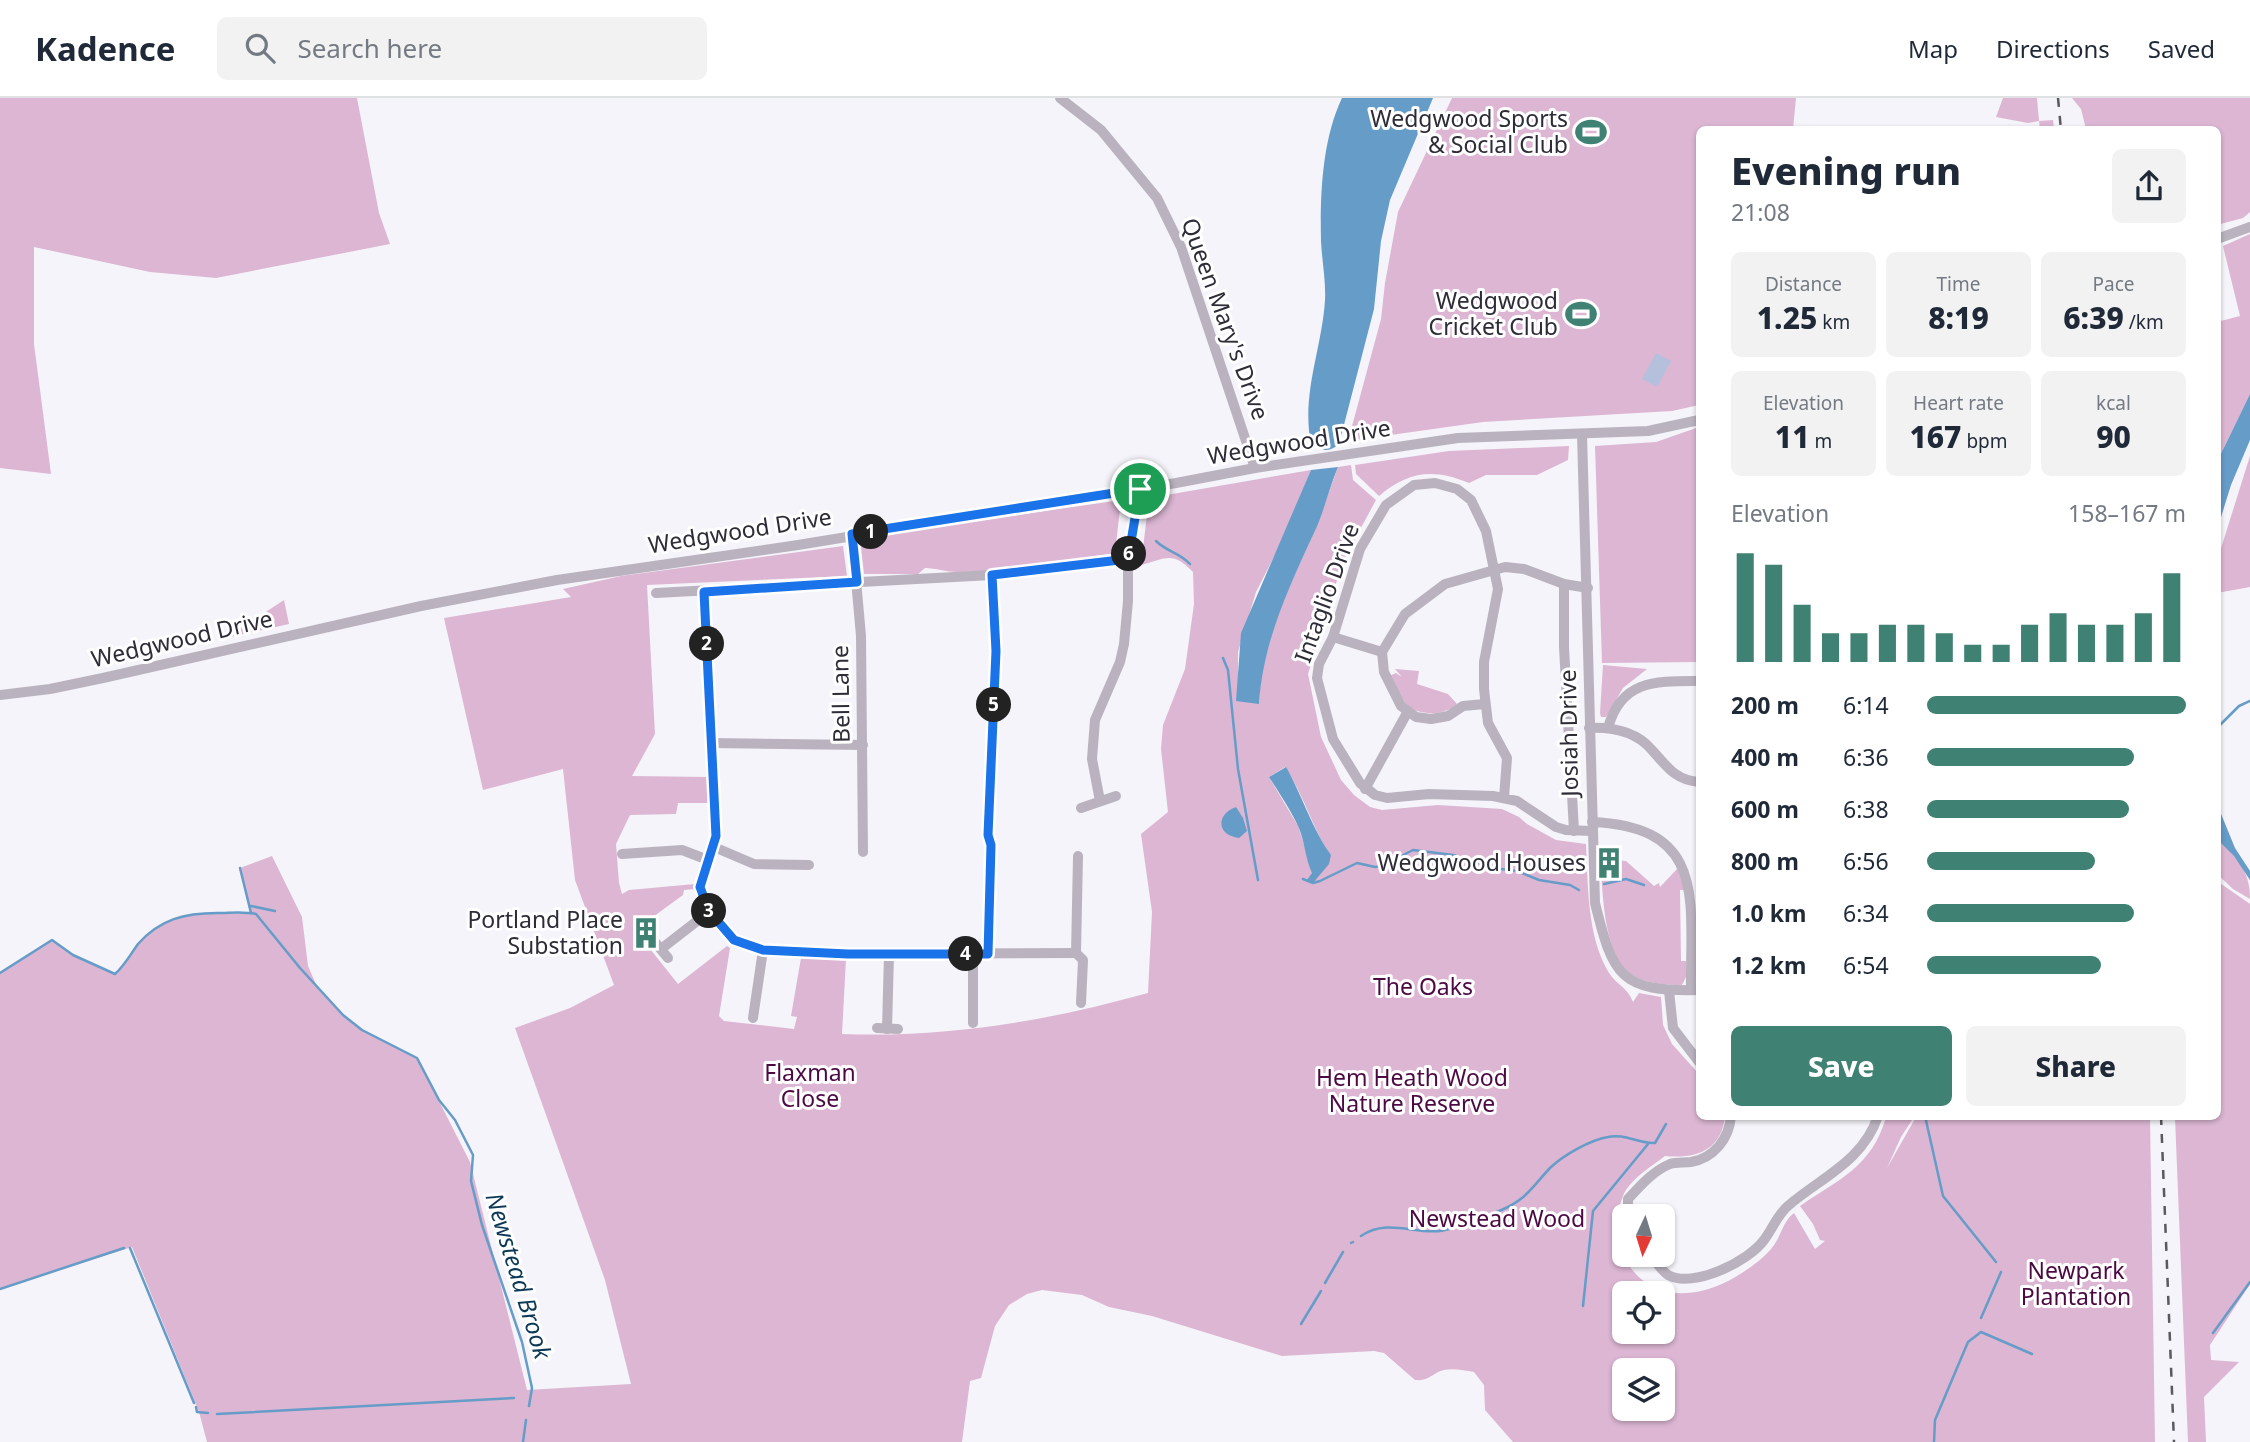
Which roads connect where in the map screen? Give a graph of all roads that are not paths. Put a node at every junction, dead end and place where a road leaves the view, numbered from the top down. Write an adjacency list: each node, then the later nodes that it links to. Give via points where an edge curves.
1 (1060, 98): 6 (street, Queen Mary's Drive, via 1101,130 1157,198 1181,247)
2 (2250, 227): 3 (street)
3 (2221, 238)
4 (1696, 420): 5 (street, Wedgwood Drive, via 1648,431)
5 (1582, 434): 6 (street, Wedgwood Drive, via 1458,438); 14 (street, Josiah Drive)
6 (1255, 468): 7 (street, Wedgwood Drive)
7 (1140, 489): 8 (street, Wedgwood Drive); 9 (street)
8 (852, 534): 12 (street, Bell Lane); 20 (street, Wedgwood Drive, via 557,580 103,678)
9 (1128, 559): 11 (street); 31 (street, via 1124,644 1094,730 1092,759)
10 (1495, 569): 13 (street, via 1524,569); 17 (street, Intaglio Drive, via 1486,531 1471,500 1448,485 1414,485 1386,505 1360,549); 18 (street, via 1445,584 1421,601 1405,614); 21 (street, Intaglio Drive, via 1498,589 1485,662)
11 (992, 575): 12 (street); 46 (street, via 996,651)
12 (857, 582): 15 (street); 26 (street, Bell Lane)
13 (1564, 584): 14 (street); 34 (street)
14 (1588, 589): 23 (street, Josiah Drive)
15 (704, 592): 16 (street, via 670,587); 25 (street)
16 (656, 593)
17 (1333, 637): 18 (street); 28 (street, Intaglio Drive, via 1317,678 1333,739)
18 (1382, 652): 22 (street, via 1395,699)
19 (1696, 681): 24 (street, via 1633,689 1612,713)
20 (0, 695)
21 (1485, 704): 22 (street, via 1463,706 1432,719); 30 (street, Intaglio Drive, via 1488,723 1507,758)
22 (1408, 713): 28 (street)
23 (1589, 728): 24 (street); 33 (street, Josiah Drive)
24 (1608, 728): 27 (street, via 1650,747 1674,775)
25 (712, 743): 26 (street); 35 (street)
26 (863, 745): 37 (street, Bell Lane)
27 (1696, 782)
28 (1366, 789): 30 (street, via 1387,797)
29 (1116, 796): 31 (street)
30 (1504, 798): 34 (street, via 1517,801 1543,821)
31 (1101, 801): 32 (street)
32 (1082, 808)
33 (1592, 826): 34 (street); 48 (street, via 1622,823 1647,832 1682,865 1688,880); 49 (street, Josiah Drive, via 1595,903 1605,946 1625,978)
34 (1574, 831)
35 (714, 847): 39 (street); 40 (street, via 754,864)
36 (625, 851): 39 (street, via 681,850)
37 (863, 852)
38 (1078, 856): 44 (street)
39 (708, 860): 41 (street, via 700,887)
40 (809, 865)
41 (709, 911): 42 (street); 43 (street, via 734,940)
42 (661, 950)
43 (763, 950): 47 (street); 51 (street)
44 (1076, 953): 46 (street); 50 (street, via 1083,960)
45 (973, 954): 46 (street); 47 (street); 52 (street)
46 (988, 954)
47 (889, 955): 53 (street)
48 (1695, 990): 49 (street, Josiah Drive)
49 (1669, 991): 54 (street, via 1673,1028)
50 (1081, 1003)
51 (753, 1018)
52 (974, 1023)
53 (887, 1029)
54 (1696, 1058)
55 (1731, 1120): 57 (street, via 1720,1146 1700,1159 1671,1164 1649,1177)
56 (1877, 1120): 58 (street, via 1851,1160 1783,1210 1764,1241 1730,1266 1693,1279 1669,1275)
57 (1628, 1204)
58 (1661, 1267)

